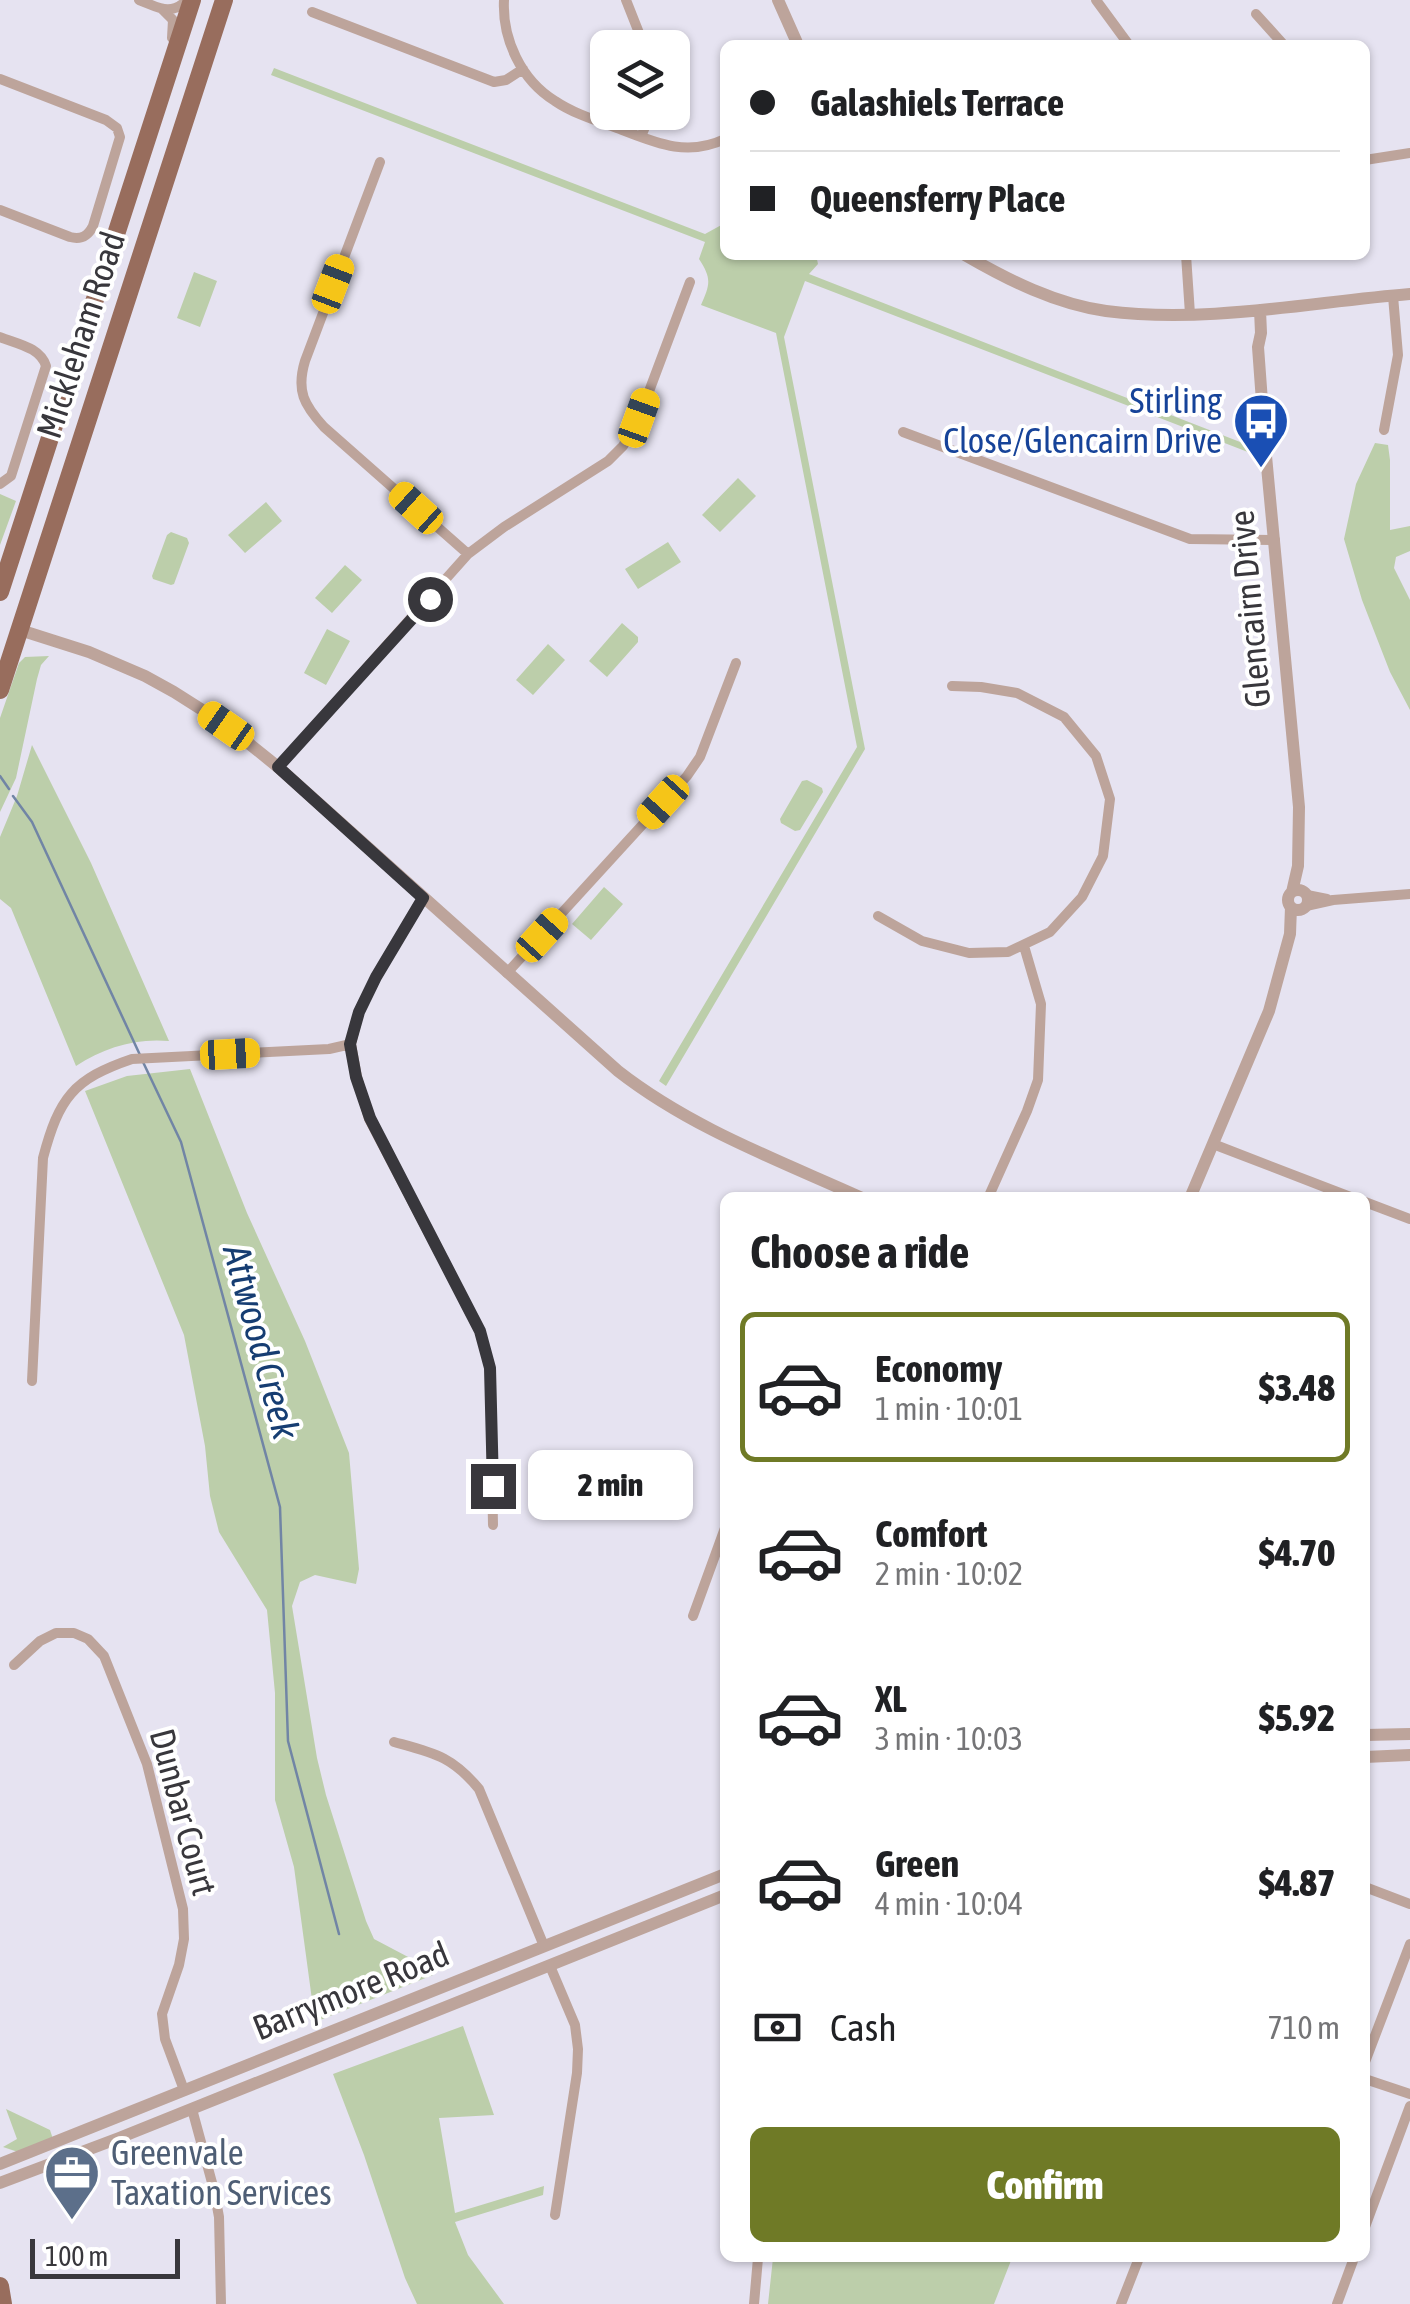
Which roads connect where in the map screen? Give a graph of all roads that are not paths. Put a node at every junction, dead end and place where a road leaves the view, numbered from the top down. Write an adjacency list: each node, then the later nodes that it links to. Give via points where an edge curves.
1 (138, 0): 8 (street)
2 (190, 0): 8 (street); 22 (main road, Mickleham Road)
3 (224, 0): 36 (main road, Mickleham Road)
4 (504, 0): 15 (street, via 508,36)
5 (626, 0): 11 (street)
6 (778, 0): 12 (street)
7 (1096, 0): 13 (street)
8 (162, 9): 22 (street, via 173,31)
9 (312, 12): 15 (street, via 494,82)
10 (1256, 14): 14 (street)
11 (638, 30)
12 (796, 40)
13 (1125, 40)
14 (1279, 40)
15 (523, 69): 18 (street, via 555,101)
16 (0, 79): 24 (street, via 106,120 120,134 86,235 70,237)
17 (645, 130): 18 (street)
18 (642, 137): 19 (street, via 681,149)
19 (720, 141)
20 (1410, 153): 21 (street)
21 (1370, 159)
22 (140, 160): 38 (main road, Mickleham Road)
23 (380, 162): 39 (street, via 305,362 302,393 324,427)
24 (0, 210)
25 (974, 260): 31 (street, via 1059,299 1103,310)
26 (1186, 260): 31 (street)
27 (690, 282): 39 (street, via 622,446)
28 (1410, 294): 29 (street)
29 (1393, 296): 30 (street); 33 (street, via 1398,355)
30 (1255, 310): 31 (street); 37 (street, Glencairn Drive)
31 (1190, 314)
32 (0, 337): 35 (street, via 43,357 45,373 12,476)
33 (1384, 430)
34 (903, 432): 37 (street, via 1190,539)
35 (0, 484)
36 (56, 514): 38 (main road, via 52,504 38,506); 41 (main road, Mickleham Road)
37 (1275, 540): 48 (street, Glencairn Drive)
38 (12, 554): 40 (main road, Mickleham Road)
39 (468, 554): 45 (street)
40 (0, 592)
41 (20, 630): 44 (main road, Mickleham Road); 45 (street, via 89,652 174,692)
42 (736, 664): 51 (street, via 688,776)
43 (952, 686): 50 (street, via 1017,693 1064,717 1096,756 1110,799 1103,856 1082,897 1050,932)
44 (0, 690)
45 (278, 767): 47 (street)
46 (1410, 894): 48 (street)
47 (423, 898): 51 (street); 52 (street, via 368,994)
48 (1301, 900): 53 (street, Glencairn Drive, via 1269,1011)
49 (878, 916): 50 (street, via 922,941 969,953)
50 (1024, 946): 55 (street, via 1041,1004 1038,1080)
51 (508, 972): 54 (street, via 618,1071 677,1112)
52 (350, 1044): 60 (street, via 132,1060 83,1081 64,1101 44,1158); 61 (street, via 370,1118 480,1331 490,1368)
53 (1213, 1144): 56 (street, Glencairn Drive); 57 (street)
54 (849, 1192)
55 (991, 1192)
56 (1193, 1192)
57 (1337, 1192)
58 (1370, 1204): 59 (street)
59 (1410, 1219)
60 (32, 1381)
61 (494, 1525)
62 (720, 1541): 63 (street)
63 (692, 1616)
64 (14, 1665): 79 (street, Dunbar Court, via 56,1633 88,1640 104,1656 148,1764 184,1909 184,1940 162,2014)
65 (1410, 1734): 66 (street)
66 (1370, 1735)
67 (394, 1742): 75 (street, via 442,1756 478,1789)
68 (1410, 1755): 69 (street)
69 (1370, 1757)
70 (720, 1876): 75 (street, Barrymore Road)
71 (1370, 1889): 73 (street)
72 (720, 1897): 76 (street, Barrymore Road)
73 (1410, 1904)
74 (1410, 1944): 77 (street)
75 (544, 1946): 76 (street); 79 (street, Barrymore Road)
76 (550, 1966): 82 (street, Barrymore Road); 88 (street, via 578,2048)
77 (1370, 2049)
78 (1370, 2081): 80 (street)
79 (184, 2090): 82 (street); 84 (street, Barrymore Road)
80 (1410, 2094)
81 (1410, 2106): 87 (street)
82 (192, 2109): 86 (street, Barrymore Road); 94 (street, via 219,2217)
83 (0, 2150): 84 (street)
84 (17, 2158): 85 (street, Barrymore Road)
85 (0, 2164)
86 (0, 2183)
87 (1370, 2214)
88 (555, 2215)
89 (758, 2262): 95 (street)
90 (1137, 2262): 96 (street)
91 (1352, 2262): 97 (street)
92 (0, 2286): 93 (main road)
93 (3, 2304)
94 (221, 2304)
95 (754, 2304)
96 (1121, 2304)
97 (1336, 2304)

